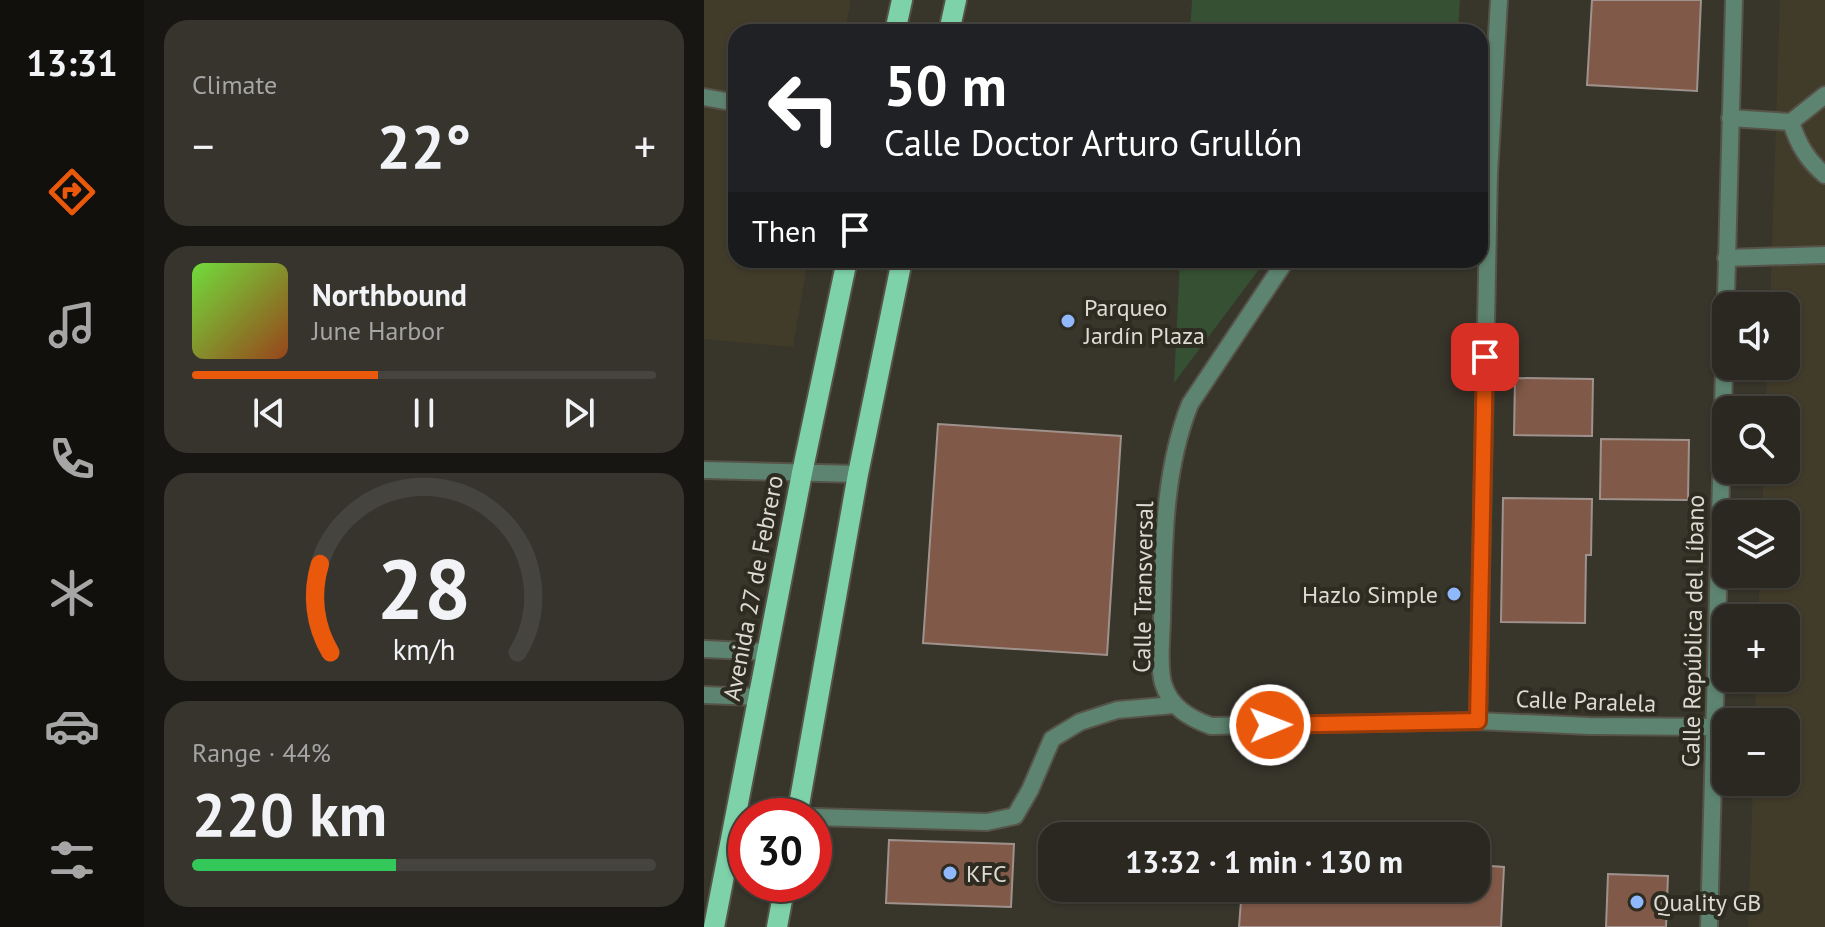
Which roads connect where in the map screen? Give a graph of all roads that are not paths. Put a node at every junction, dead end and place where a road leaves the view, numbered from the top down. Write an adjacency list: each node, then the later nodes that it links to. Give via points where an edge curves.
1 (902, 0): 5 (main road)
2 (956, 0): 6 (main road)
3 (1499, 0): 12 (street)
4 (1734, 0): 10 (street, Calle República del Líbano)
5 (897, 24)
6 (951, 24)
7 (1825, 95): 11 (street)
8 (704, 97): 9 (street)
9 (728, 102)
10 (1730, 118): 11 (street); 15 (street, Calle República del Líbano)
11 (1791, 122): 13 (street, via 1811,163)
12 (1488, 128)
13 (1825, 175)
14 (1825, 255): 15 (street)
15 (1726, 258): 28 (street, Calle República del Líbano)
16 (845, 268): 21 (main road, Avenida 27 de Febrero)
17 (900, 268): 22 (main road)
18 (1281, 268): 27 (street, Calle Transversal, via 1190,404 1180,428 1164,514 1163,683)
19 (1483, 268): 29 (street)
20 (704, 470): 21 (street)
21 (802, 473): 22 (street); 24 (main road, Avenida 27 de Febrero)
22 (858, 474): 32 (main road)
23 (704, 649): 24 (street)
24 (767, 652): 26 (main road, Avenida 27 de Febrero)
25 (704, 695): 26 (street)
26 (759, 697): 35 (main road, Avenida 27 de Febrero)
27 (1174, 705): 29 (street, Calle Paralela, via 1211,726); 33 (street, via 1117,710 1080,722 1052,739 1015,816 987,822)
28 (1715, 708)
29 (1478, 721): 30 (street, Calle Paralela)
30 (1712, 727)
31 (1713, 796): 37 (street, Calle República del Líbano)
32 (800, 798)
33 (832, 818)
34 (782, 902): 36 (main road)
35 (714, 927)
36 (777, 927)
37 (1709, 927)

